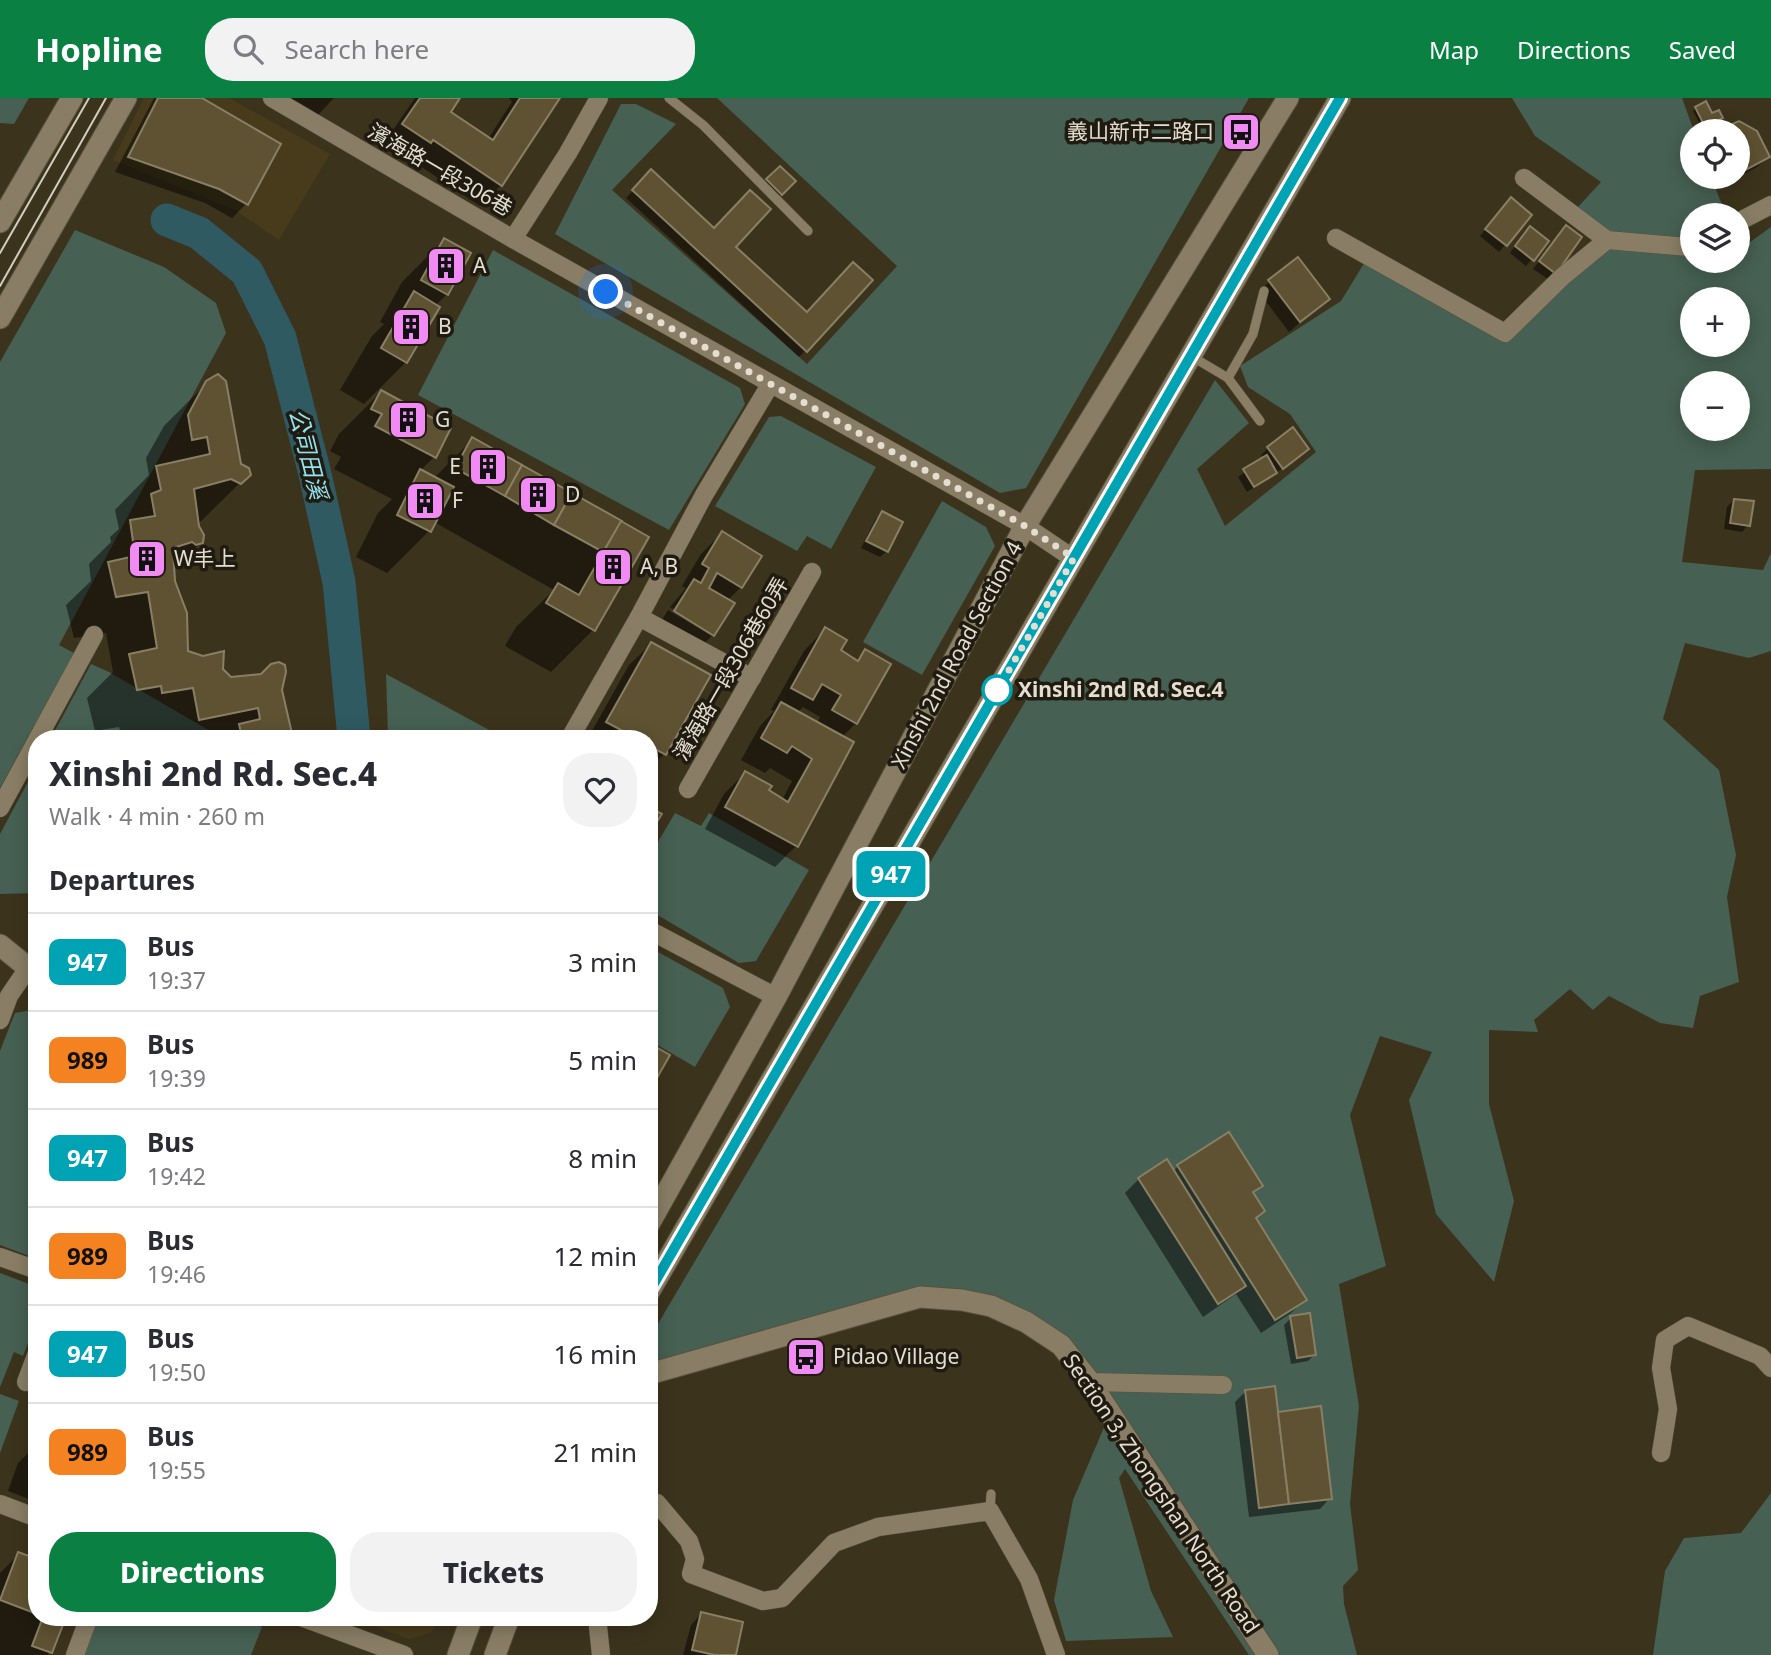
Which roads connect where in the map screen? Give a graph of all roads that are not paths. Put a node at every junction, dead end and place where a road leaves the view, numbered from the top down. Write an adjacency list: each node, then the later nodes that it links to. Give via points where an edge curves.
1 (72, 98): 11 (street)
2 (126, 98): 18 (street)
3 (272, 98): 14 (street, 濱海路一段306巷)
4 (598, 98): 14 (street)
5 (669, 98): 12 (lane, via 704,125)
6 (1288, 98): 23 (street, Xinshi 2nd Road Section 4)
7 (1340, 98): 19 (street)
8 (1524, 178): 15 (street)
9 (1771, 205): 10 (street)
10 (1750, 216)
11 (0, 222)
12 (808, 231)
13 (1336, 237): 15 (street, via 1505,333)
14 (513, 239): 21 (street, 濱海路一段306巷)
15 (1607, 240): 16 (street)
16 (1680, 246)
17 (1264, 291): 20 (lane, via 1253,334)
18 (0, 318)
19 (1191, 356): 20 (lane); 24 (street)
20 (1228, 378): 22 (lane)
21 (770, 385): 23 (street, 濱海路一段306巷); 26 (street, via 704,495)
22 (1260, 421)
23 (1025, 526): 24 (street, 濱海路一段306巷); 38 (street, Xinshi 2nd Road Section 4)
24 (1074, 558): 43 (street)
25 (812, 572): 28 (street, 濱海路一段306巷60弄)
26 (639, 618): 28 (street); 30 (street)
27 (94, 635): 29 (street)
28 (752, 678): 32 (street, 濱海路一段306巷60弄)
29 (42, 730)
30 (575, 730)
31 (28, 756): 33 (street)
32 (688, 789)
33 (0, 808)
34 (658, 935): 38 (street)
35 (0, 945): 36 (street)
36 (28, 969)
37 (28, 976): 39 (street, via 9,996)
38 (776, 997): 40 (street, Xinshi 2nd Road Section 4)
39 (0, 1020)
40 (658, 1208)
41 (0, 1256): 42 (street)
42 (28, 1267)
43 (658, 1276)
44 (1771, 1368): 50 (street, via 1760,1356 1688,1326 1665,1340 1661,1368 1668,1409)
45 (658, 1371): 48 (street, Section 3, Zhongshan North Road, via 920,1297 991,1306 1026,1322 1061,1345)
46 (28, 1377): 47 (street)
47 (26, 1382)
48 (1090, 1382): 49 (street); 65 (street, Section 3, Zhongshan North Road)
49 (1223, 1385)
50 (1661, 1453)
51 (0, 1504): 53 (street)
52 (658, 1504): 64 (street, via 689,1541 695,1559 691,1574 763,1601 782,1598 834,1543 878,1527 991,1502 1029,1579)
53 (28, 1515)
54 (86, 1626): 59 (street)
55 (325, 1626): 60 (street)
56 (469, 1626): 61 (street)
57 (506, 1626): 62 (street)
58 (598, 1626): 63 (street)
59 (75, 1655)
60 (404, 1655)
61 (458, 1655)
62 (495, 1655)
63 (601, 1655)
64 (1056, 1655)
65 (1268, 1655)

